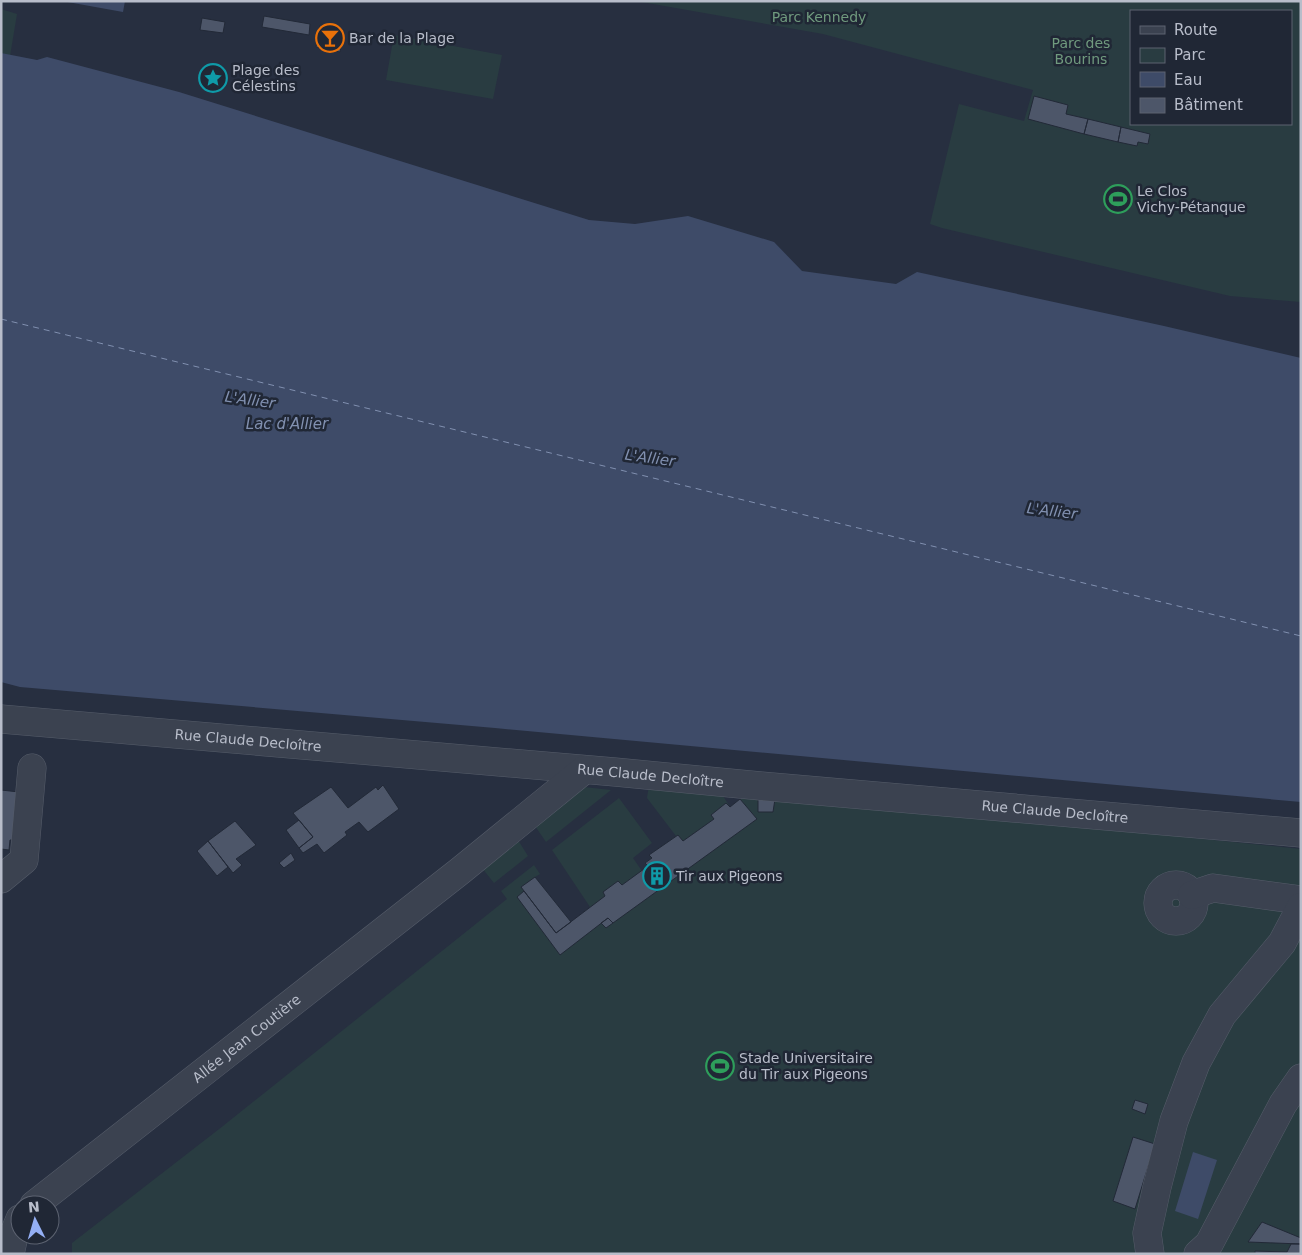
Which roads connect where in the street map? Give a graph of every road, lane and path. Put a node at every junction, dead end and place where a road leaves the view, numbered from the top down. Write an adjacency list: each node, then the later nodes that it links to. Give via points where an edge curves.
1 (1, 719): 3 (street, Rue Claude Decloître)
2 (32, 768): 5 (street, via 24,860)
3 (584, 770): 4 (street, Rue Claude Decloître); 10 (street, Allée Jean Coutière)
4 (1301, 833)
5 (1, 879)
6 (1192, 895): 7 (street, via 1213,888)
7 (1301, 900)
8 (1301, 907): 11 (street, via 1282,943 1222,1015 1196,1063 1174,1121 1157,1187 1147,1233)
9 (1301, 1078): 12 (street, via 1209,1244)
10 (47, 1195)
11 (1150, 1254)
12 (1198, 1254)

